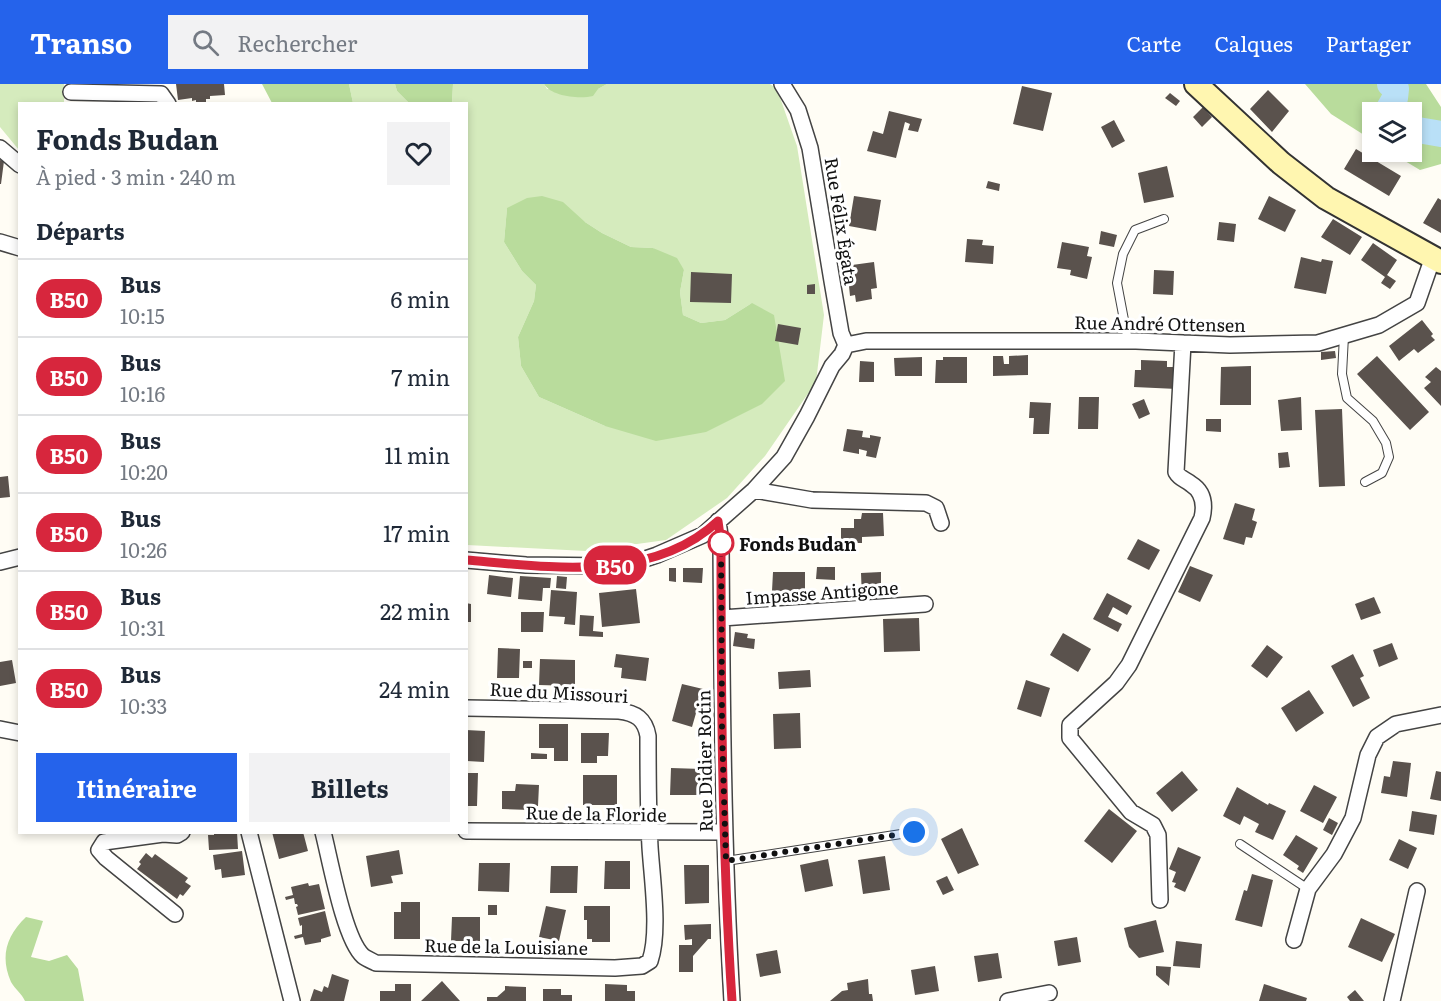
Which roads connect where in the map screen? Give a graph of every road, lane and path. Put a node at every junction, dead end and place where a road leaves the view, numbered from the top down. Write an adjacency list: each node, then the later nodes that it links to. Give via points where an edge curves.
1 (782, 84): 14 (street, Rue Félix Égata, via 798,110 810,148)
2 (1196, 84): 10 (street, via 1281,163 1326,198)
3 (71, 93): 4 (street, via 161,94)
4 (167, 102)
5 (0, 148): 6 (street)
6 (18, 163)
7 (1164, 219): 12 (lane, via 1135,230 1123,254 1117,283)
8 (0, 242): 9 (street)
9 (18, 247)
10 (1438, 259): 11 (street, Rue André Ottensen, via 1417,303 1379,326)
11 (1344, 336): 13 (street, Rue André Ottensen, via 1318,343); 15 (lane, via 1342,374 1347,398 1374,421 1389,457 1382,473)
12 (1125, 341): 13 (street, Rue André Ottensen); 14 (street, Rue André Ottensen, via 866,341)
13 (1183, 343): 41 (street, via 1176,472 1201,494 1202,518 1129,665 1116,683 1070,724 1070,738 1131,812 1153,825 1158,835)
14 (846, 345): 16 (street, via 784,457)
15 (1365, 482)
16 (754, 490): 17 (street); 18 (street, via 812,500 926,503 936,508)
17 (718, 521): 20 (street, via 703,535 677,548 623,564 594,567); 23 (street, Rue Didier Rotin)
18 (941, 523)
19 (18, 558): 21 (street)
20 (468, 560)
21 (0, 562)
22 (925, 604): 23 (street, Impasse Antigone)
23 (722, 618): 29 (street, Rue Didier Rotin)
24 (468, 708): 31 (street, Rue du Missouri, via 619,711 636,715 643,721 648,736)
25 (1441, 715): 39 (street, via 1396,724 1377,736 1346,834)
26 (0, 729): 27 (street)
27 (18, 733)
28 (468, 831): 31 (street, Rue de la Floride)
29 (725, 832): 31 (street, Rue de la Floride); 38 (street, Rue Didier Rotin)
30 (914, 832): 38 (lane)
31 (649, 833): 36 (street, Rue de la Louisiane, via 653,952 650,961 642,966 615,968 376,963 355,946 342,912)
32 (163, 834): 34 (street)
33 (163, 834): 42 (street, via 104,842 99,850)
34 (179, 834)
35 (250, 834): 45 (street)
36 (324, 834)
37 (1240, 844): 39 (lane)
38 (726, 861): 46 (street, Rue Didier Rotin)
39 (1308, 889): 43 (street)
40 (1417, 891): 48 (street)
41 (1160, 900)
42 (175, 914)
43 (1294, 940)
44 (1049, 993): 47 (street)
45 (292, 1001)
46 (732, 1001)
47 (1008, 1001)
48 (1392, 1001)

